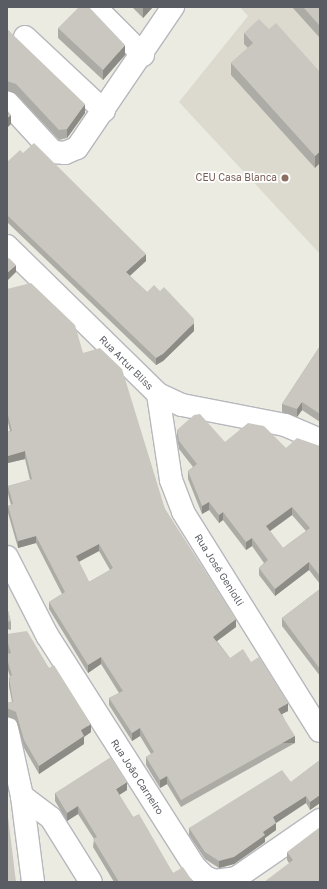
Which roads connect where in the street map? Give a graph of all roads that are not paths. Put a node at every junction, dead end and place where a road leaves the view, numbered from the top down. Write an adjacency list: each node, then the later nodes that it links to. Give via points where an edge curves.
1 (95, 7): 4 (street)
2 (173, 7): 4 (street)
3 (25, 37): 6 (street)
4 (143, 55): 6 (street)
5 (7, 102): 6 (street, via 53,152 65,153 77,148)
6 (104, 111)
7 (7, 246): 8 (street, Rua Artur Bliss)
8 (158, 394): 9 (street, Rua Artur Bliss, via 182,405 285,425); 12 (street, Rua José Geniolli, via 171,480 183,512)
9 (320, 440)
10 (7, 558): 14 (street, Rua João Carneiro, via 47,635 195,867 205,877 215,881 236,878)
11 (7, 728): 13 (street)
12 (320, 730)
13 (22, 796): 15 (street); 16 (street, via 51,818)
14 (320, 820)
15 (33, 882)
16 (90, 882)

